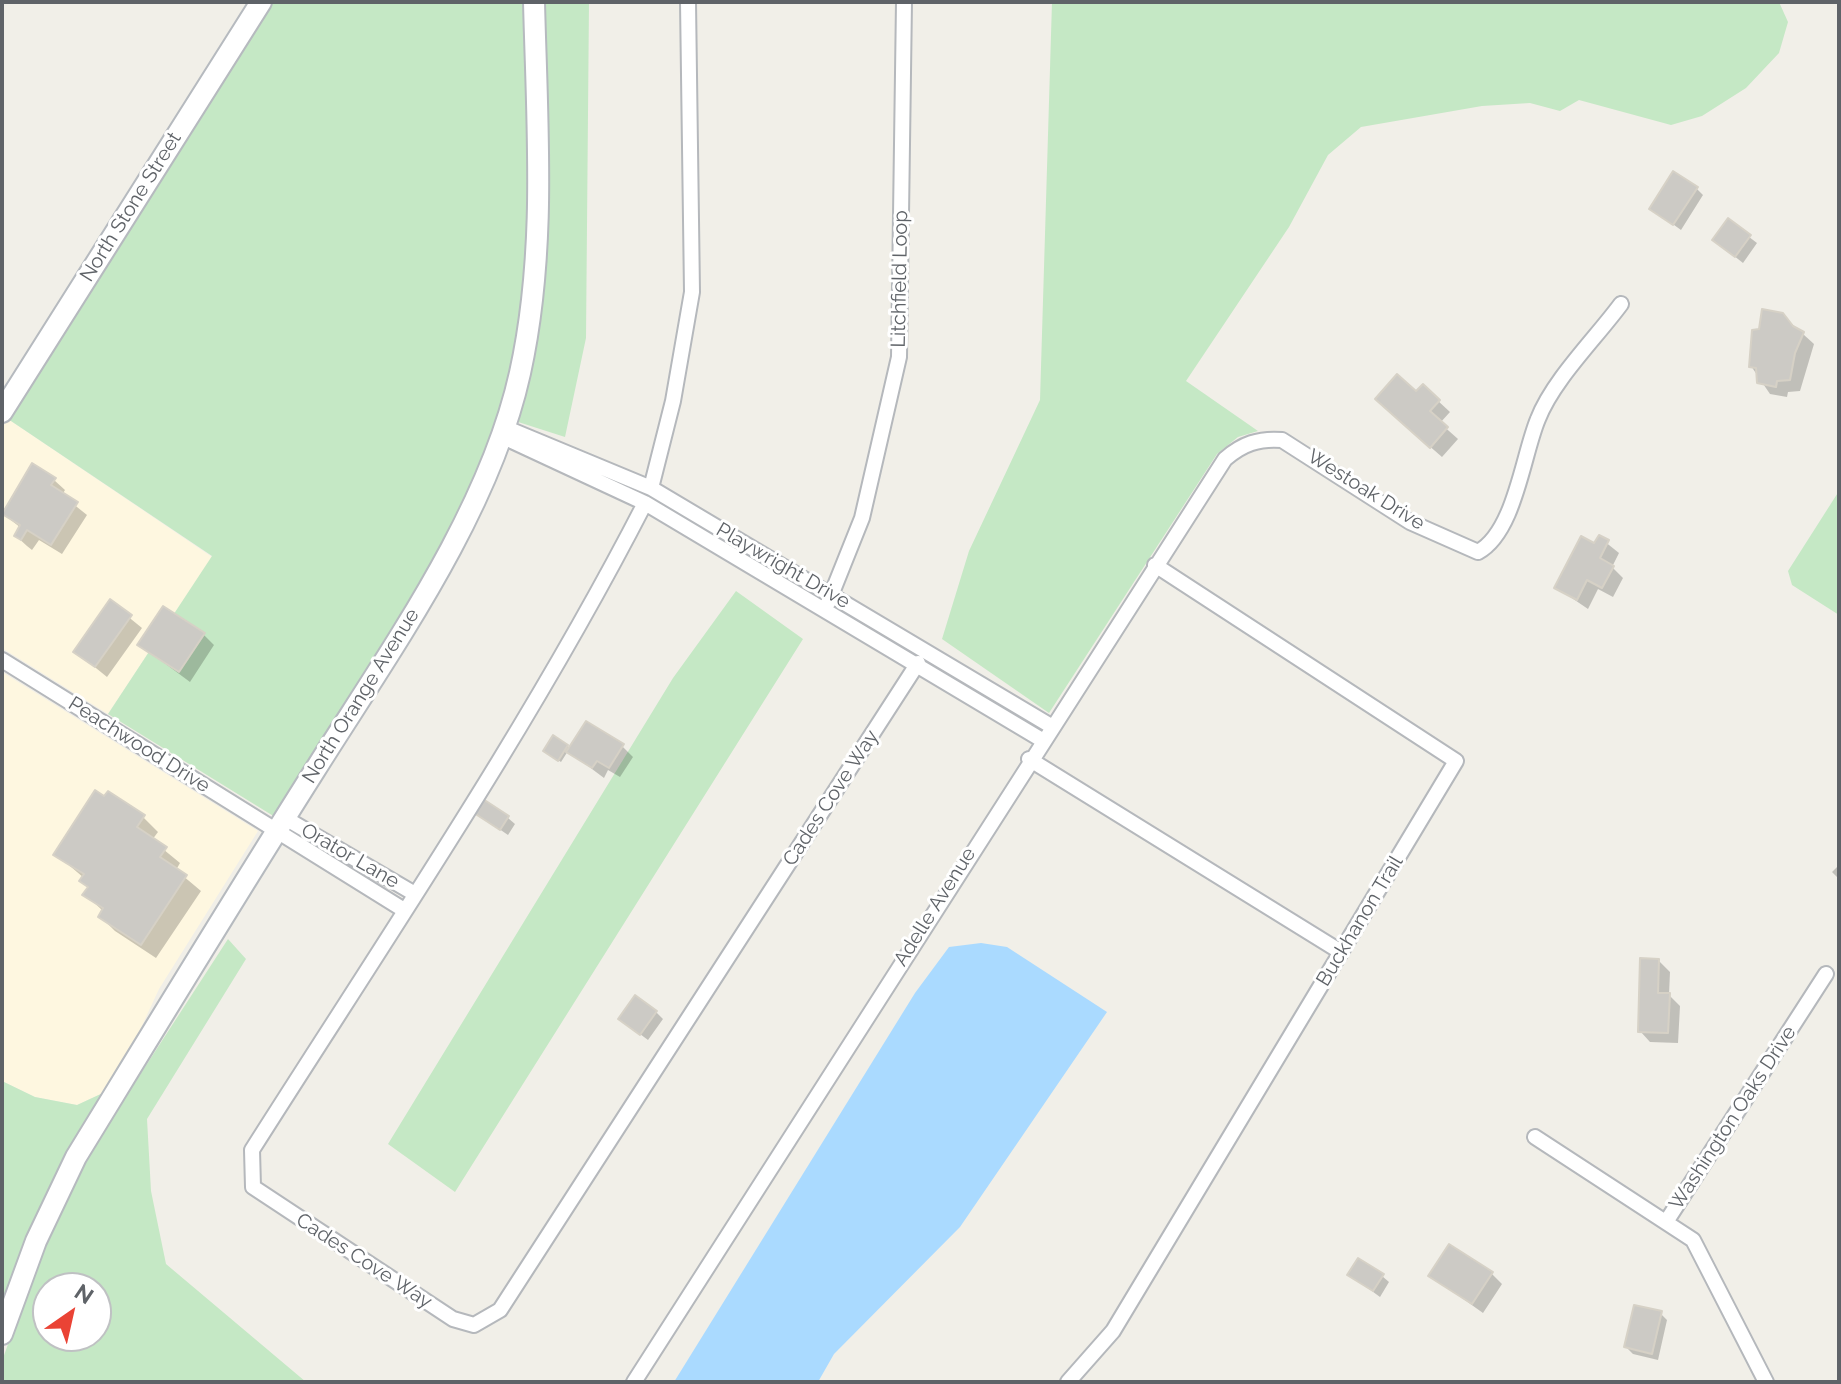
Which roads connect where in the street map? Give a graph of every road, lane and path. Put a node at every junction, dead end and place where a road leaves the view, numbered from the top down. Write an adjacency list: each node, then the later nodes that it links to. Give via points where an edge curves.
1 (261, 2): 6 (street, North Stone Street)
2 (534, 2): 7 (street, North Orange Avenue, via 539,184 534,294)
3 (688, 2): 9 (street, via 692,292 673,401)
4 (904, 2): 11 (street, Litchfield Loop, via 899,357 862,518)
5 (1621, 304): 8 (street, Westoak Drive, via 1540,415 1515,498 1478,552 1410,522 1295,446 1266,439)
6 (2, 412)
7 (503, 432): 9 (street, Playwright Drive); 18 (street, North Orange Avenue, via 447,558)
8 (1249, 444): 10 (street, Adelle Avenue, via 1225,459)
9 (648, 496): 11 (street, Playwright Drive); 12 (street, Playwright Drive); 19 (street, Cades Cove Way, via 603,586)
10 (1155, 565): 15 (street, Adelle Avenue); 21 (street, Buckhanon Trail, via 1456,761)
11 (833, 595): 12 (street, Litchfield Loop); 15 (street, Playwright Drive)
12 (824, 610): 14 (street, Playwright Drive)
13 (2, 660): 18 (street, Peachwood Drive)
14 (918, 663): 16 (street, Playwright Drive); 20 (street, Cades Cove Way, via 500,1310 474,1325 453,1319 253,1187 252,1150)
15 (1051, 726): 16 (street, Adelle Avenue)
16 (1042, 740): 17 (street, Adelle Avenue)
17 (1029, 759): 21 (street); 26 (street, Adelle Avenue)
18 (281, 824): 19 (street, Orator Lane); 20 (street, Orator Lane); 25 (street, North Orange Avenue, via 76,1157 36,1241)
19 (415, 894): 20 (street, Cades Cove Way)
20 (404, 910)
21 (1341, 952): 27 (street, Buckhanon Trail, via 1113,1331)
22 (1826, 974): 24 (street, Washington Oaks Drive)
23 (1535, 1137): 24 (street)
24 (1666, 1222): 28 (street, Washington Oaks Drive, via 1693,1240)
25 (2, 1334)
26 (634, 1382)
27 (1068, 1382)
28 (1766, 1382)

